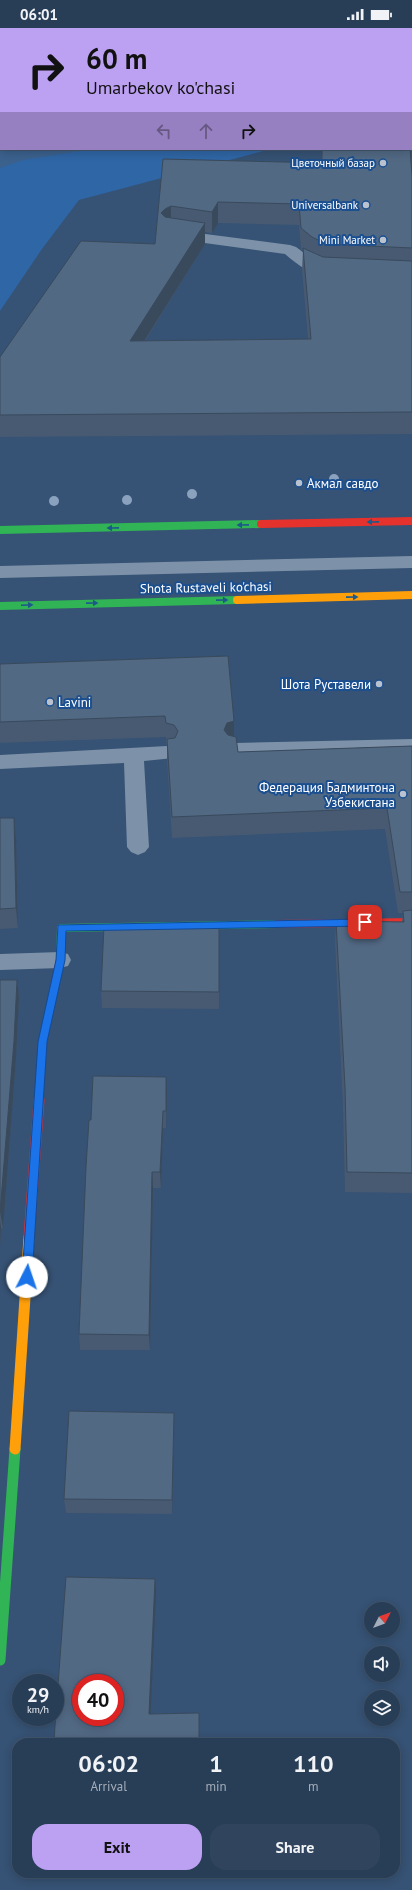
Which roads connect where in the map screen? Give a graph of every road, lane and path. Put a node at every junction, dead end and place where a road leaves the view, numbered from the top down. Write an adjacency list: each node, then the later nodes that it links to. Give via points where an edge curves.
1 (171, 234): 2 (street, via 290,250 304,263 322,272)
2 (344, 273)
3 (412, 521): 4 (street, one-way to 4)
4 (0, 530)
5 (412, 562): 6 (street)
6 (0, 572)
7 (412, 574): 8 (street)
8 (0, 581)
9 (412, 595): 10 (street, Shota Rustaveli ko'chasi, one-way to 9)
10 (0, 606)
11 (412, 746): 12 (street)
12 (235, 750)
13 (167, 753): 14 (street)
14 (134, 755): 15 (street); 16 (street)
15 (0, 762)
16 (138, 847)
17 (412, 922): 18 (street, via 61,928)
18 (60, 960): 19 (street); 20 (street, via 43,1042)
19 (0, 962)
20 (0, 1660)

